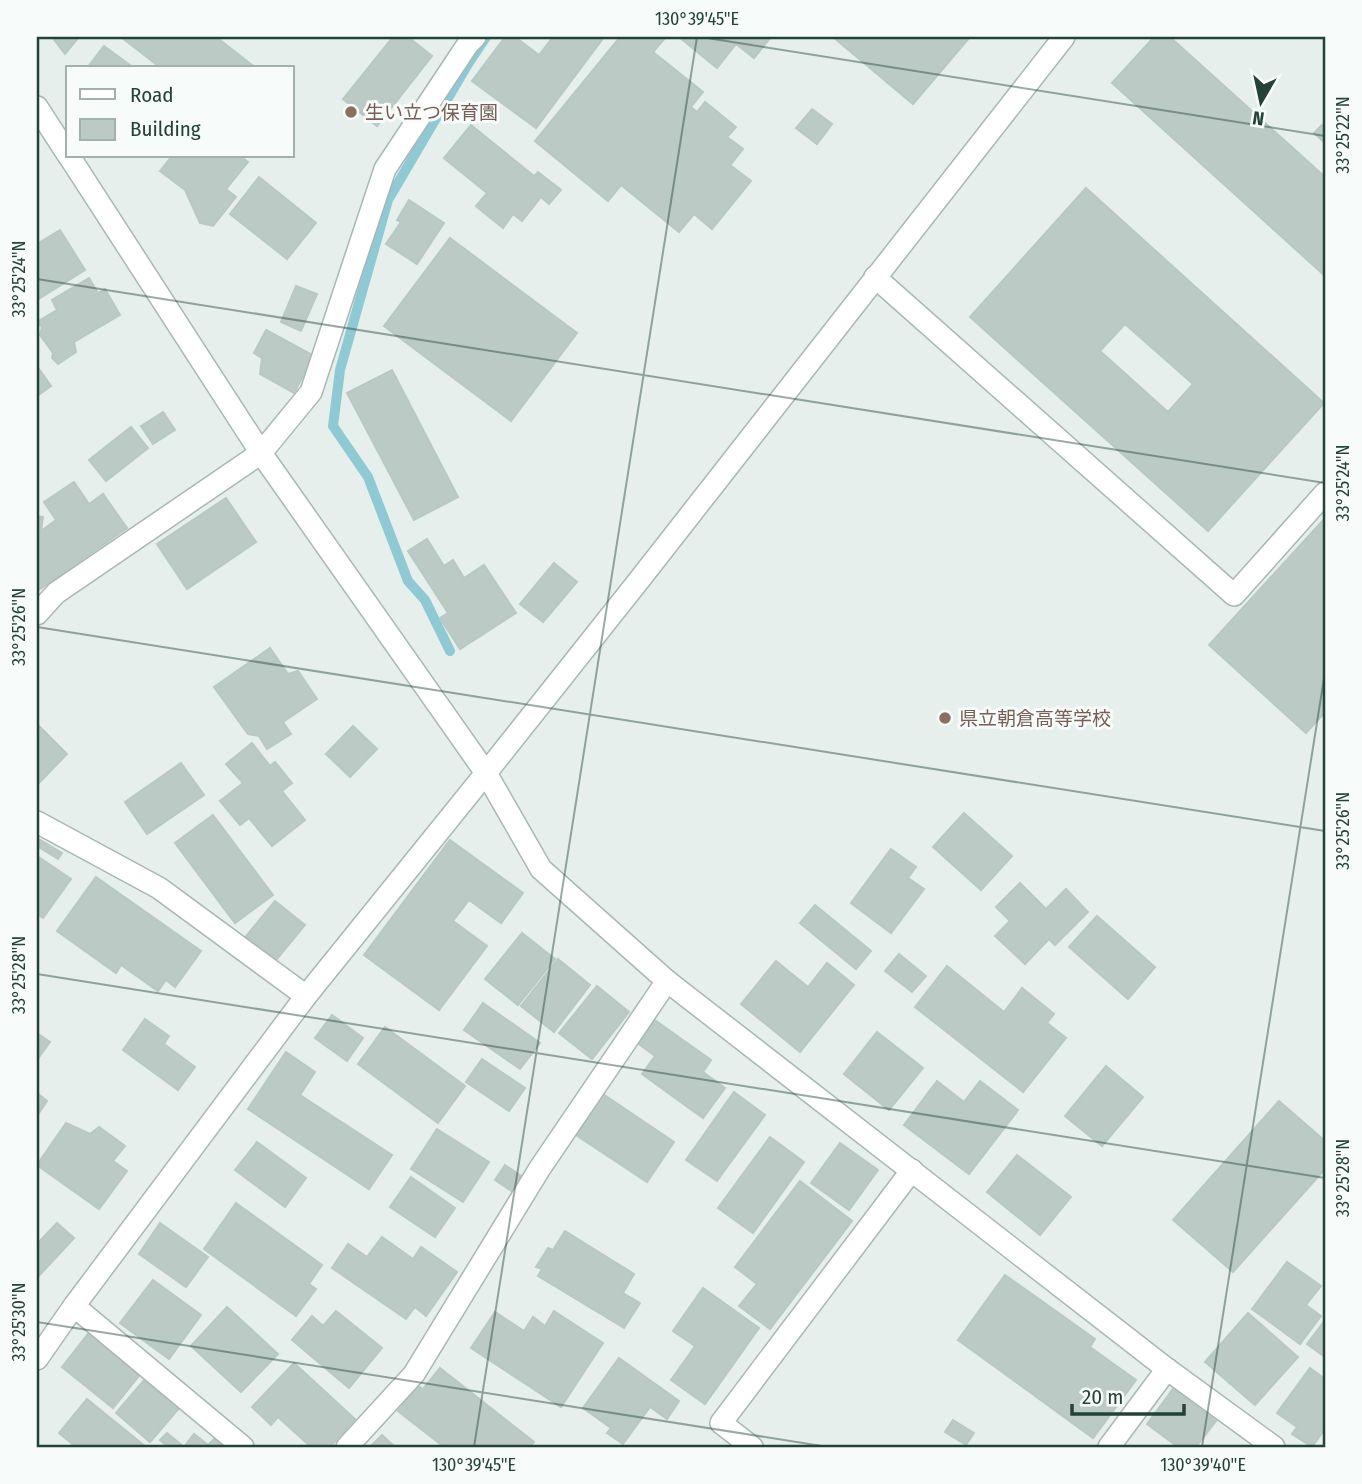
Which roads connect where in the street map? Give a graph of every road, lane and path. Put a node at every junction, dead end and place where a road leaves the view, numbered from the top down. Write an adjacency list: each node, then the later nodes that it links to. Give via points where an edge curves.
1 (475, 37): 7 (street, via 385,169 311,392)
2 (1064, 37): 6 (street)
3 (37, 107): 4 (street)
4 (66, 152)
5 (70, 158): 7 (street)
6 (875, 277): 8 (street, via 1234,595); 10 (street)
7 (261, 453): 9 (street, via 55,593); 10 (street)
8 (1325, 493)
9 (37, 614)
10 (486, 773): 12 (street, via 541,869); 13 (street)
11 (37, 822): 13 (street, via 159,888)
12 (667, 981): 14 (street); 19 (street, via 540,1168 414,1374)
13 (306, 996): 15 (street)
14 (912, 1170): 17 (street); 20 (street, via 721,1423)
15 (74, 1306): 16 (street); 18 (street)
16 (37, 1359)
17 (1167, 1369): 21 (street); 22 (street)
18 (243, 1447)
19 (347, 1447)
20 (752, 1447)
21 (1110, 1447)
22 (1274, 1447)

